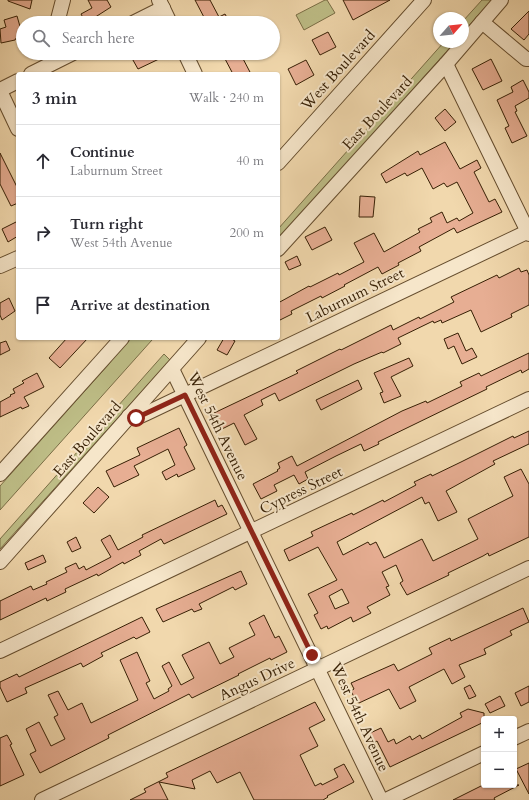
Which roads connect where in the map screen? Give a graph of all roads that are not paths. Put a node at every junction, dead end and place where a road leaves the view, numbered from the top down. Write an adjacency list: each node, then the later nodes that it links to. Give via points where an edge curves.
1 (62, 0): 5 (street)
2 (424, 0): 18 (street, West Boulevard)
3 (501, 0): 8 (street, East Boulevard)
4 (161, 4): 6 (street); 7 (street)
5 (59, 16)
6 (143, 16)
7 (167, 16)
8 (482, 22): 9 (street); 12 (street, East Boulevard)
9 (529, 59)
10 (56, 60): 13 (street)
11 (188, 60): 14 (street)
12 (446, 64): 19 (street); 20 (street, East Boulevard)
13 (35, 72)
14 (194, 72)
15 (16, 82): 16 (street)
16 (0, 90): 17 (street)
17 (16, 125)
18 (280, 161)
19 (529, 232): 26 (street, Laburnum Street)
20 (280, 247)
21 (16, 259): 22 (street)
22 (0, 266)
23 (120, 340): 29 (street)
24 (197, 340): 25 (street, East Boulevard)
25 (172, 369): 26 (street, West 54th Avenue); 28 (street, East Boulevard)
26 (185, 395): 28 (street, Laburnum Street, via 136,418); 30 (street, West 54th Avenue)
27 (529, 400): 30 (street, Cypress Street)
28 (129, 416): 31 (street, East Boulevard)
29 (0, 474)
30 (251, 532): 33 (street, Cypress Street); 34 (street, West 54th Avenue)
31 (0, 562)
32 (529, 568): 34 (street, Angus Drive)
33 (0, 651)
34 (318, 669): 38 (street, Angus Drive); 39 (street, West 54th Avenue)
35 (529, 731): 36 (street)
36 (517, 737)
37 (481, 754): 40 (street)
38 (42, 800)
39 (381, 800)
40 (386, 800)

